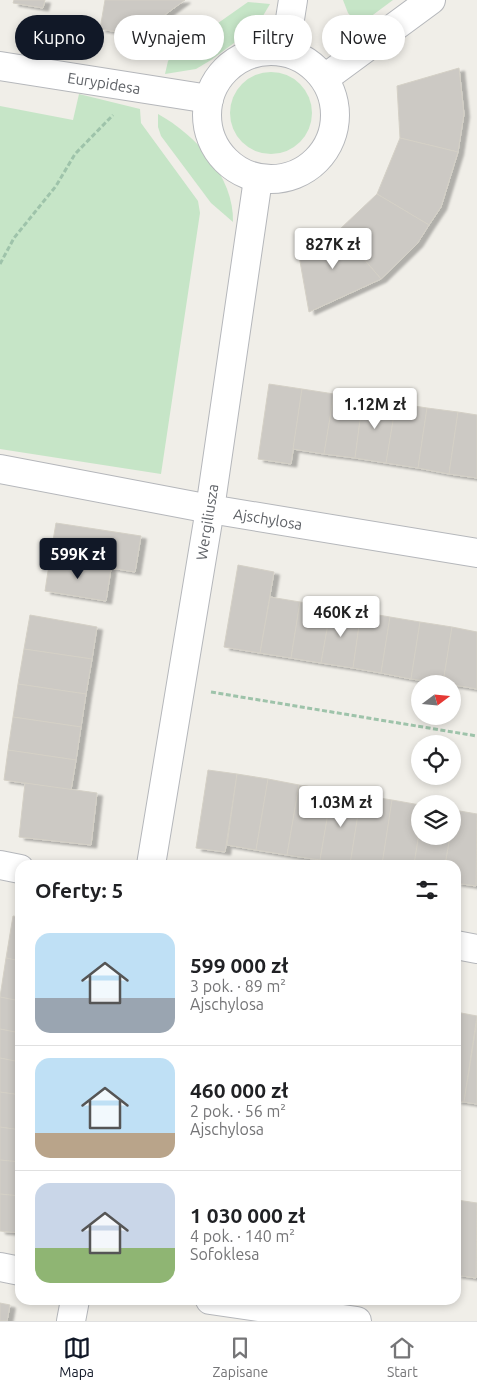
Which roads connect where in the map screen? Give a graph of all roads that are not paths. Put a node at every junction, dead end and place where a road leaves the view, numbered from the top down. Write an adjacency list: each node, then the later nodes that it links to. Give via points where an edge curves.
1 (293, 0): 3 (street)
2 (432, 0): 7 (street)
3 (291, 15)
4 (238, 60): 8 (street, via 220,76)
5 (304, 60): 7 (street)
6 (0, 66): 8 (street, Eurypidesa)
7 (325, 78): 9 (street, via 334,102 335,127 325,151 307,169 284,179)
8 (209, 99): 9 (street, via 207,125 217,150 235,168)
9 (258, 179): 11 (street, Wergiliusza)
10 (0, 469): 11 (street, Ajschylosa)
11 (210, 509): 12 (street, Ajschylosa); 13 (street, Wergiliusza)
12 (477, 553)
13 (152, 860)
14 (0, 865): 15 (street)
15 (15, 868)
16 (461, 946): 17 (street)
17 (477, 949)
18 (0, 1267): 19 (street)
19 (15, 1270)
20 (74, 1305): 22 (street)
21 (245, 1305): 23 (street)
22 (71, 1321)
23 (357, 1321)

